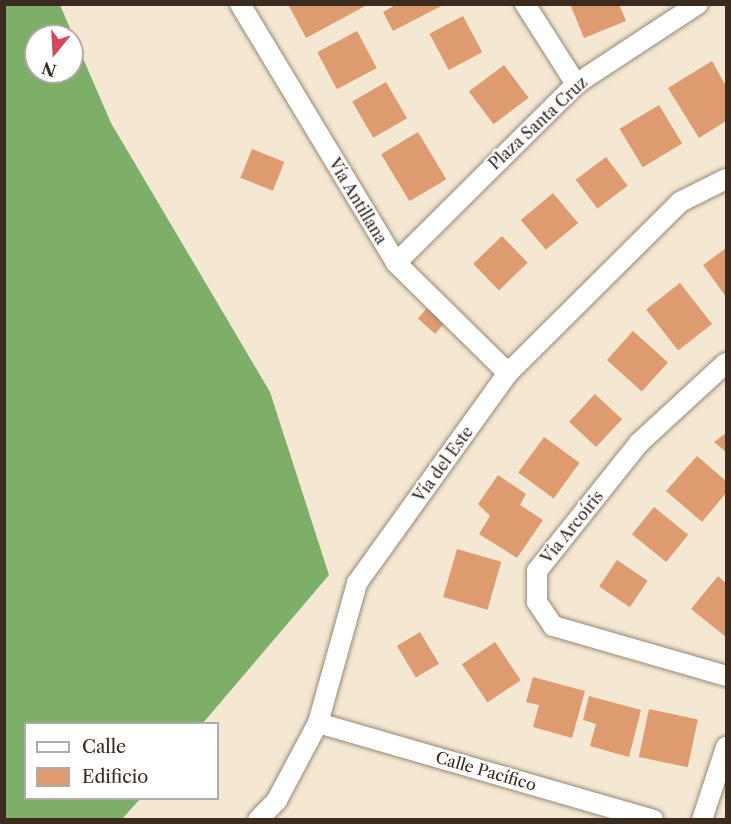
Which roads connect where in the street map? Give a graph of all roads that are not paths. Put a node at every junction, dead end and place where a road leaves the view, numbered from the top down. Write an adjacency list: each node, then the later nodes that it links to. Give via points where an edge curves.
1 (240, 4): 6 (street, Vía Antillana)
2 (525, 4): 4 (street)
3 (698, 4): 4 (street, Plaza Santa Cruz)
4 (576, 84): 6 (street, Plaza Santa Cruz)
5 (726, 179): 8 (street, Vía del Este, via 680,202)
6 (396, 263): 8 (street, Vía Antillana)
7 (726, 363): 9 (street, Vía Arcoíris, via 639,443 537,571 537,602 553,626)
8 (508, 373): 10 (street, Vía del Este, via 357,583)
9 (726, 676)
10 (318, 723): 12 (street, Vía del Este, via 277,800); 13 (street, Calle Pacífico)
11 (726, 747): 14 (street)
12 (258, 819)
13 (653, 819)
14 (702, 819)

